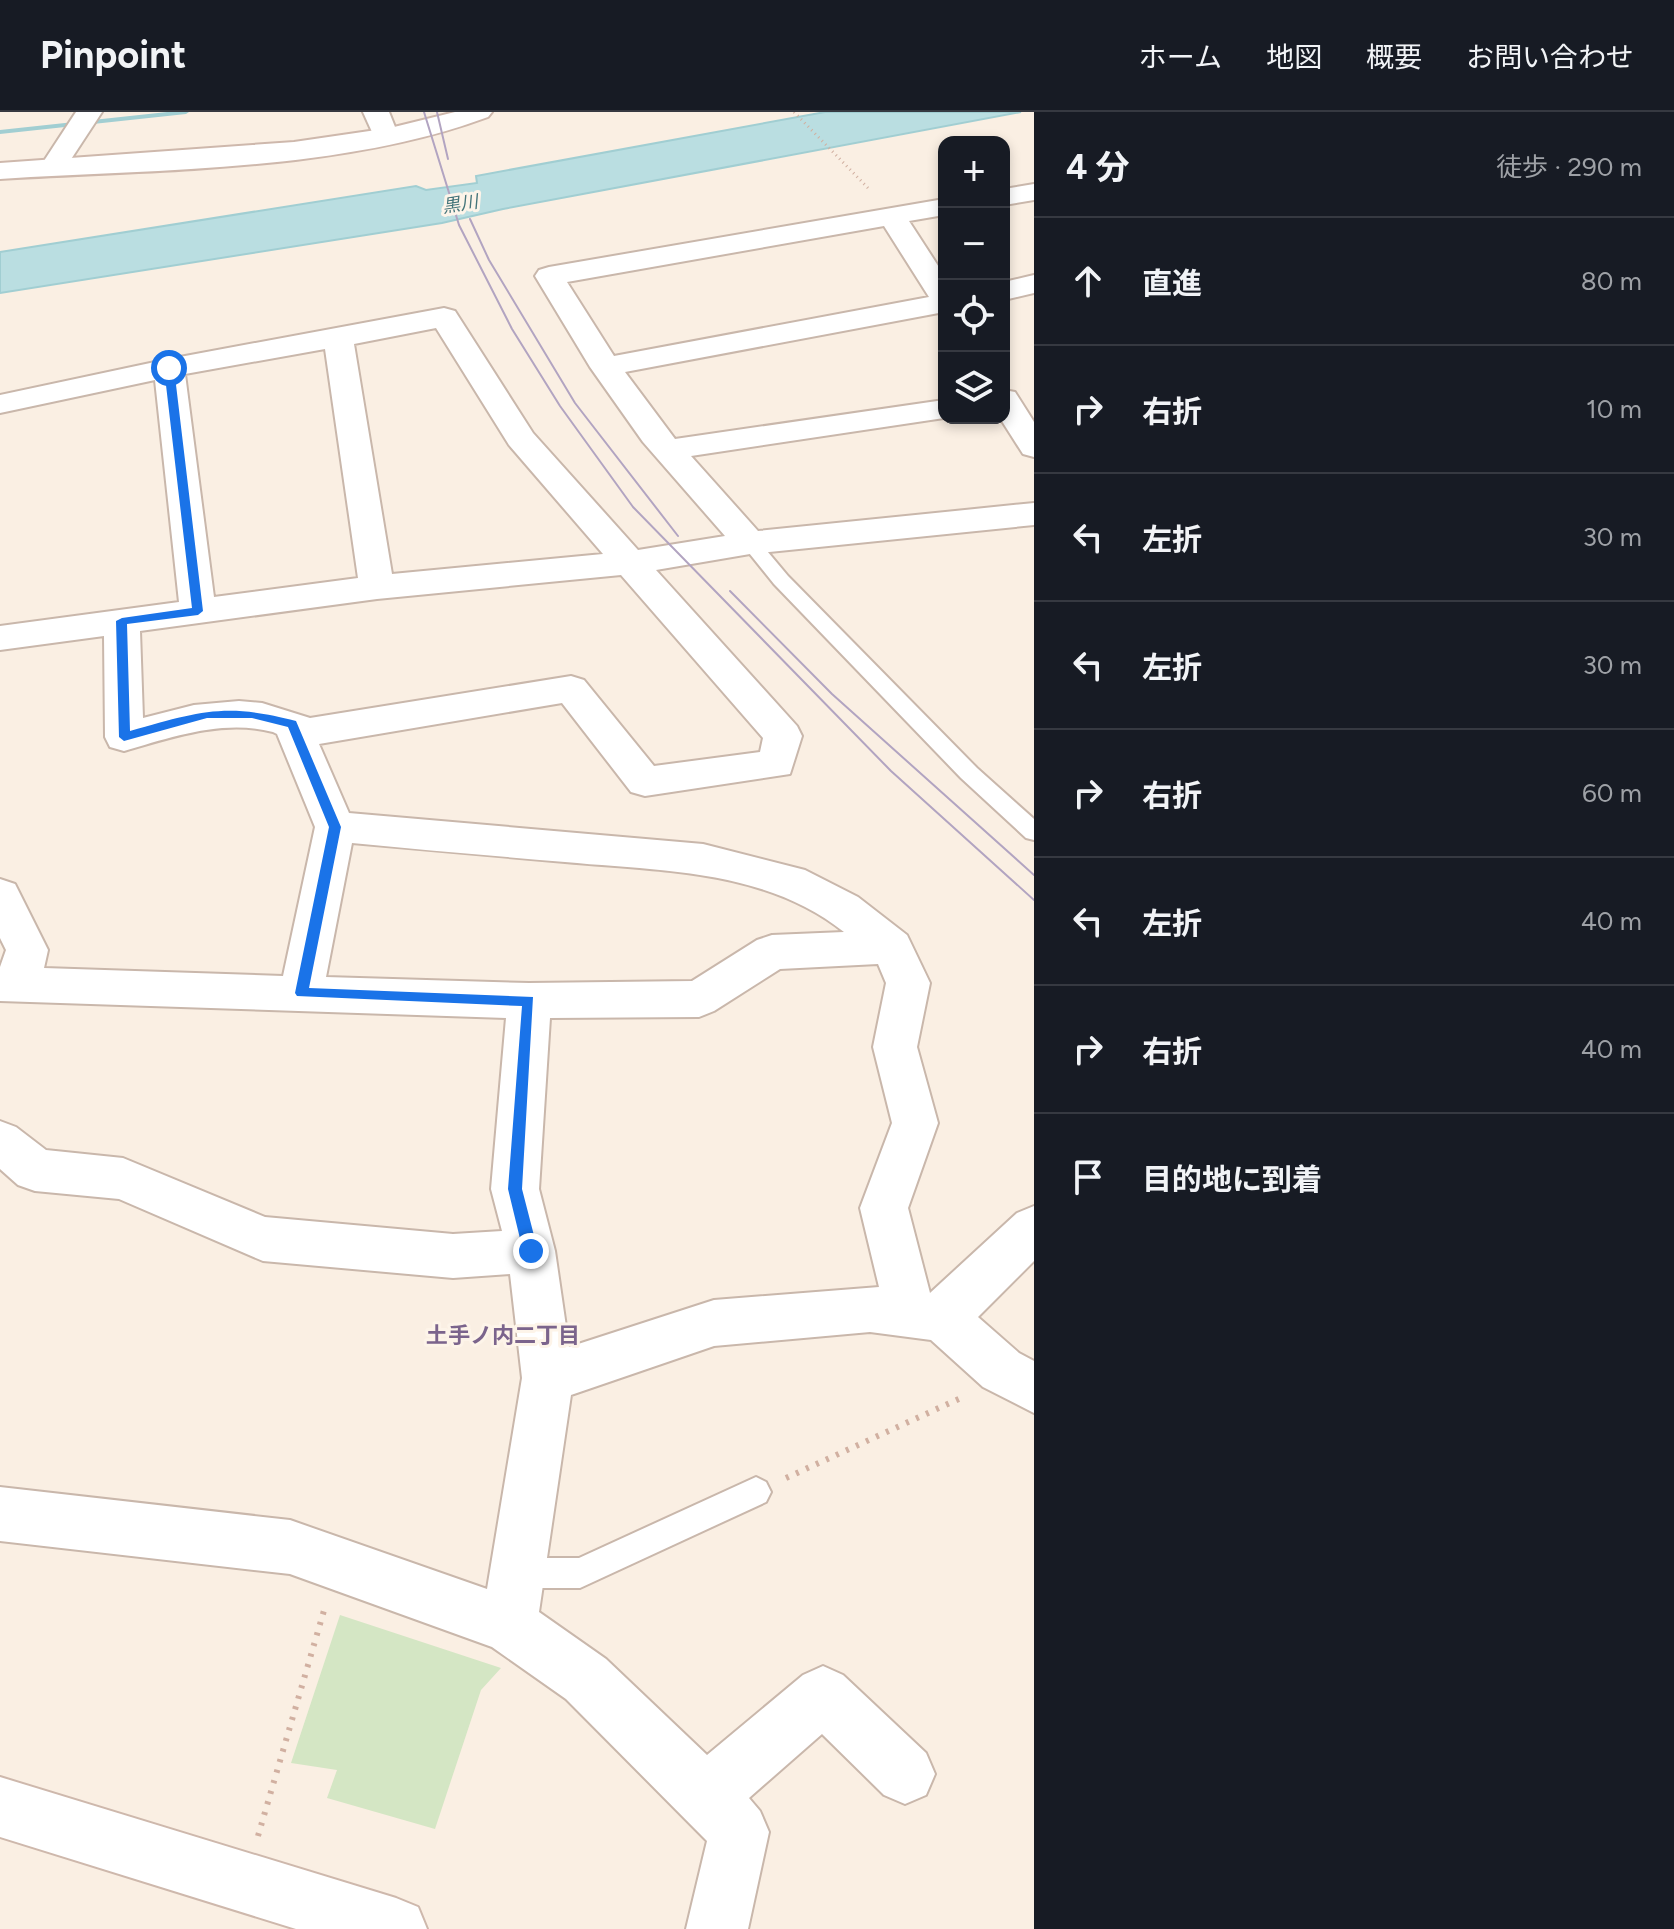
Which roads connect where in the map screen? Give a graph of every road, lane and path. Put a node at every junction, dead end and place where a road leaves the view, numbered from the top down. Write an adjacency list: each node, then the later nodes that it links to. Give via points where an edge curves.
1 (89, 112): 6 (street)
2 (376, 112): 5 (street)
3 (479, 112): 5 (street)
4 (794, 112): 8 (path)
5 (386, 137): 6 (street, via 212,159)
6 (53, 167): 7 (street)
7 (0, 171)
8 (864, 185)
9 (1034, 192): 10 (street)
10 (1010, 196)
11 (939, 208): 12 (street)
12 (892, 217): 14 (street); 18 (street, via 549,276)
13 (1034, 284): 15 (street)
14 (938, 288)
15 (1010, 290)
16 (938, 304): 18 (street)
17 (338, 338): 19 (street); 29 (street, via 444,317 520,438); 30 (street)
18 (605, 367): 26 (street)
19 (169, 368): 22 (street); 31 (street)
20 (1034, 394): 21 (street)
21 (1010, 399)
22 (0, 404)
23 (1010, 409): 25 (street)
24 (938, 410): 26 (street)
25 (1034, 447)
26 (669, 450): 28 (street)
27 (1034, 514): 28 (street)
28 (750, 543): 29 (street); 36 (lane, via 969,773)
29 (628, 563): 30 (street); 34 (street, via 783,736 776,764 645,782 571,689 307,732)
30 (377, 587): 31 (street)
31 (198, 611): 32 (street)
32 (122, 621): 33 (street); 34 (street, via 124,737 207,714 252,714)
33 (0, 638)
34 (292, 724): 35 (street)
35 (335, 827): 38 (street, via 703,859 790,881 843,908); 40 (street)
36 (1034, 832)
37 (0, 895): 39 (street, via 27,950)
38 (892, 947): 41 (street, via 772,952 699,999); 45 (street, via 908,983 895,1047 915,1123 884,1208)
39 (10, 984): 40 (street)
40 (301, 993): 41 (street)
41 (529, 1001): 44 (street, via 515,1189)
42 (0, 1141): 44 (street, via 35,1170 123,1179 263,1239 453,1256)
43 (1034, 1228): 45 (street)
44 (531, 1251): 46 (street)
45 (927, 1316): 46 (street, via 870,1309 714,1323); 47 (street)
46 (548, 1378): 51 (street)
47 (1017, 1379): 48 (path, via 985,1387)
48 (756, 1492): 51 (lane)
49 (0, 1514): 50 (street, via 290,1547)
50 (338, 1564): 51 (street); 55 (path)
51 (514, 1599): 53 (street, via 586,1679)
52 (905, 1774): 53 (street, via 823,1695)
53 (706, 1795): 57 (street, via 739,1832)
54 (0, 1807): 55 (street)
55 (244, 1882): 56 (street)
56 (396, 1929)
57 (717, 1929)

